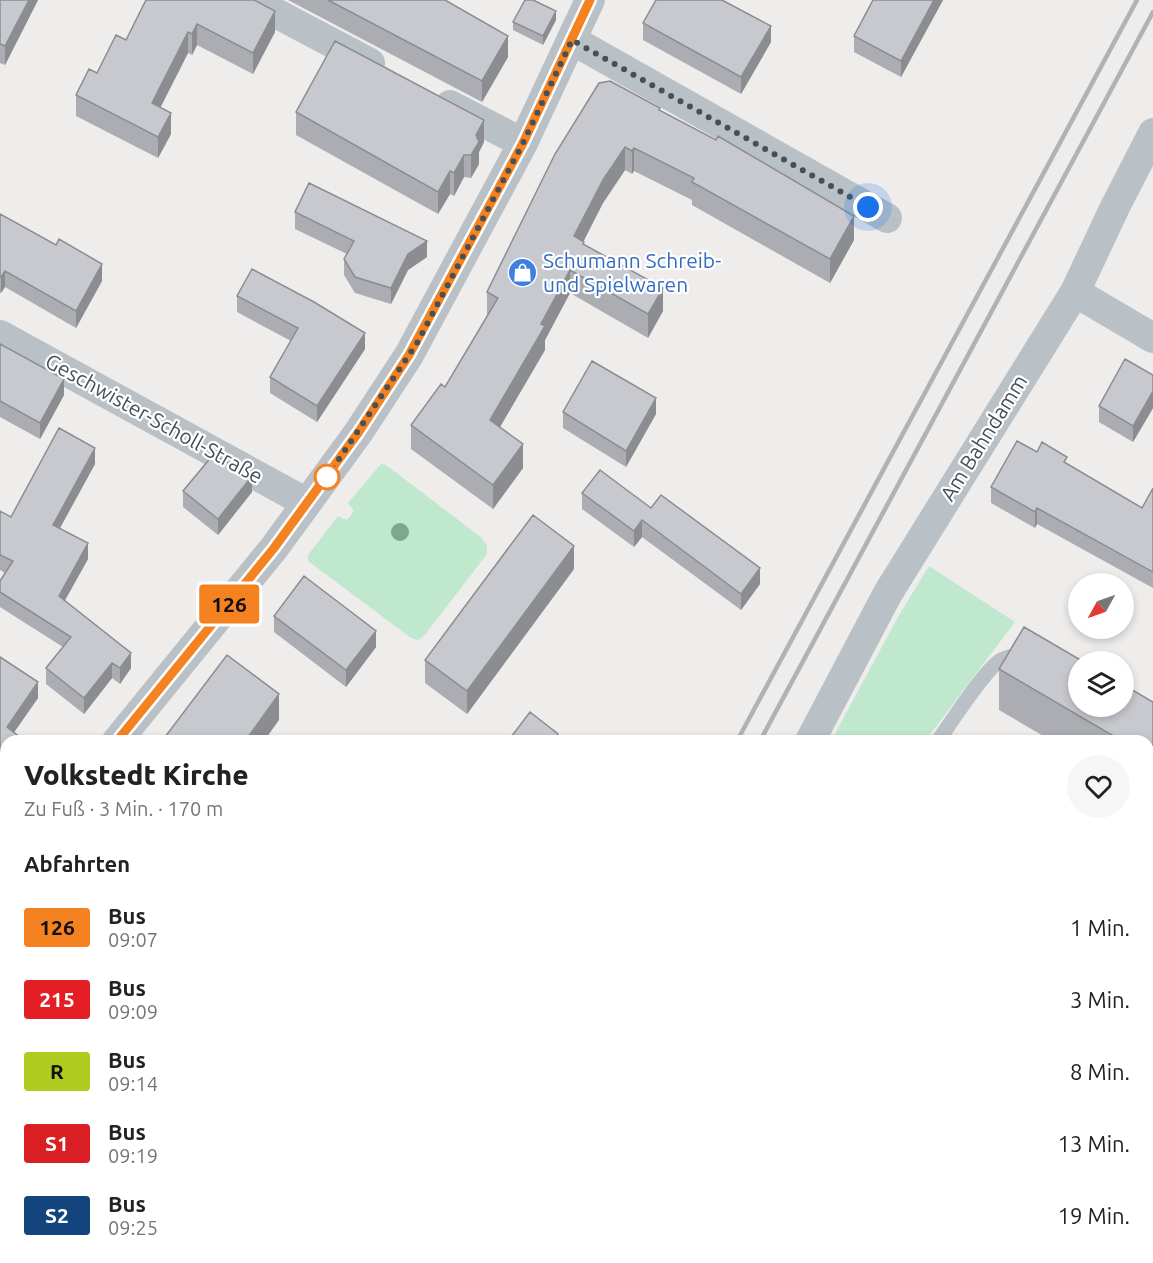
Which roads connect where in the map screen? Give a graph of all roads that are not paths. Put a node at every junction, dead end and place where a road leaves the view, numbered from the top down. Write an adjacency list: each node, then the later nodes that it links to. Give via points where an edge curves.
1 (251, 0): 4 (street)
2 (591, 0): 3 (street)
3 (572, 40): 7 (street); 8 (street)
4 (397, 77)
5 (429, 94): 7 (street)
6 (1153, 133): 9 (street, Am Bahndamm)
7 (523, 143): 12 (street, via 417,343)
8 (888, 218)
9 (1075, 292): 11 (street); 15 (street, Am Bahndamm, via 888,593)
10 (0, 335): 12 (street, Geschwister-Scholl-Straße)
11 (1153, 338)
12 (307, 503): 14 (street)
13 (1034, 657): 16 (lane, via 1017,655 1000,660)
14 (122, 735)
15 (813, 735)
16 (942, 735)

